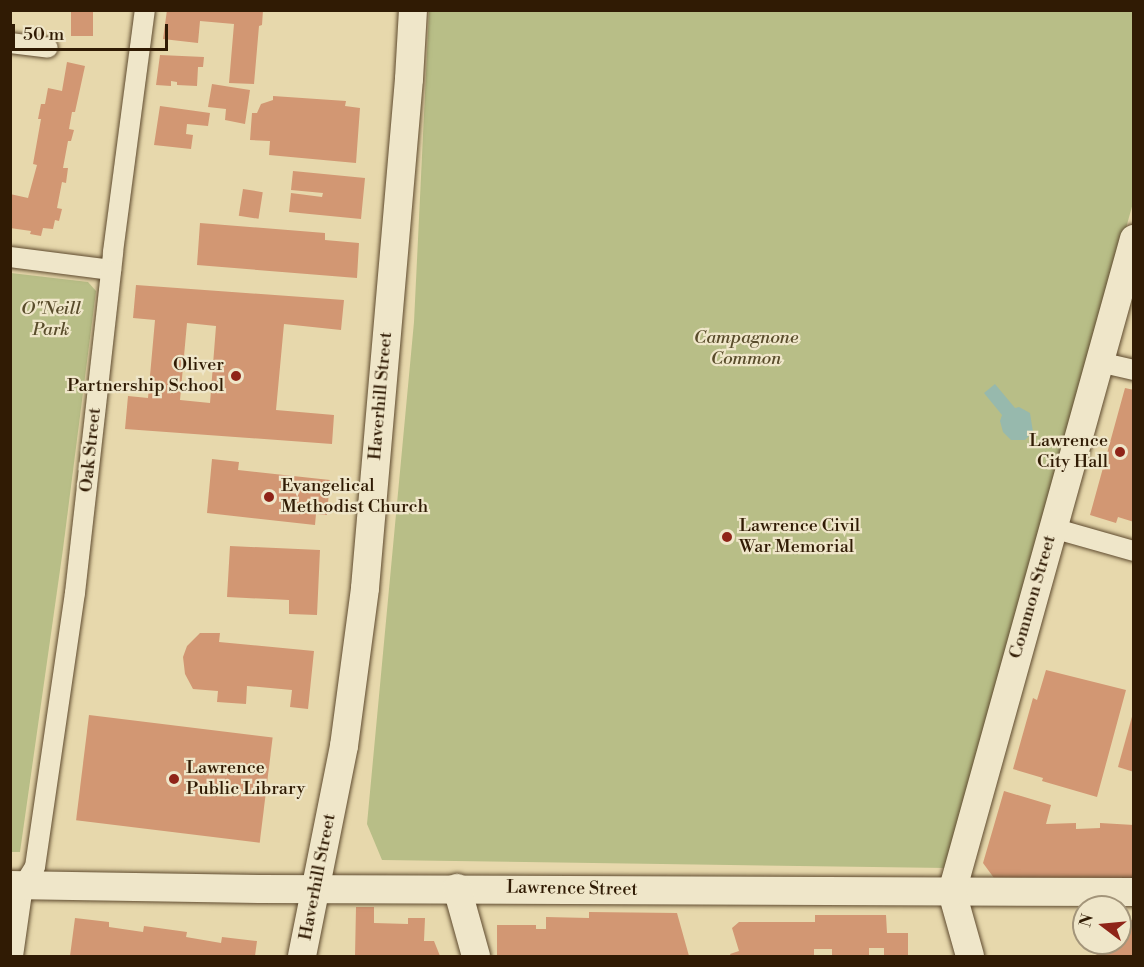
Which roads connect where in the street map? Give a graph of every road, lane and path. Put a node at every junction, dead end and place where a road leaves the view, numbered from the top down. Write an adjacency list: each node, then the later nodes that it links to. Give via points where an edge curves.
1 (145, 10): 7 (street, Oak Street)
2 (413, 10): 13 (main road, Haverhill Street, via 365,588 344,746)
3 (10, 44): 4 (street)
4 (48, 48)
5 (1134, 239): 8 (main road, Common Street)
6 (10, 257): 7 (street)
7 (111, 270): 12 (street, Oak Street, via 75,593 35,867)
8 (1099, 362): 9 (street); 10 (main road, Common Street)
9 (1134, 370)
10 (1053, 528): 11 (street); 15 (main road, Common Street)
11 (1134, 551)
12 (17, 886): 13 (main road, Lawrence Street); 17 (street, Oak Street)
13 (316, 888): 14 (main road, Lawrence Street); 18 (main road, Haverhill Street)
14 (457, 888): 15 (main road, Lawrence Street); 19 (main road)
15 (952, 892): 16 (main road, Lawrence Street); 20 (main road)
16 (1134, 892)
17 (13, 957)
18 (302, 957)
19 (476, 957)
20 (970, 957)

